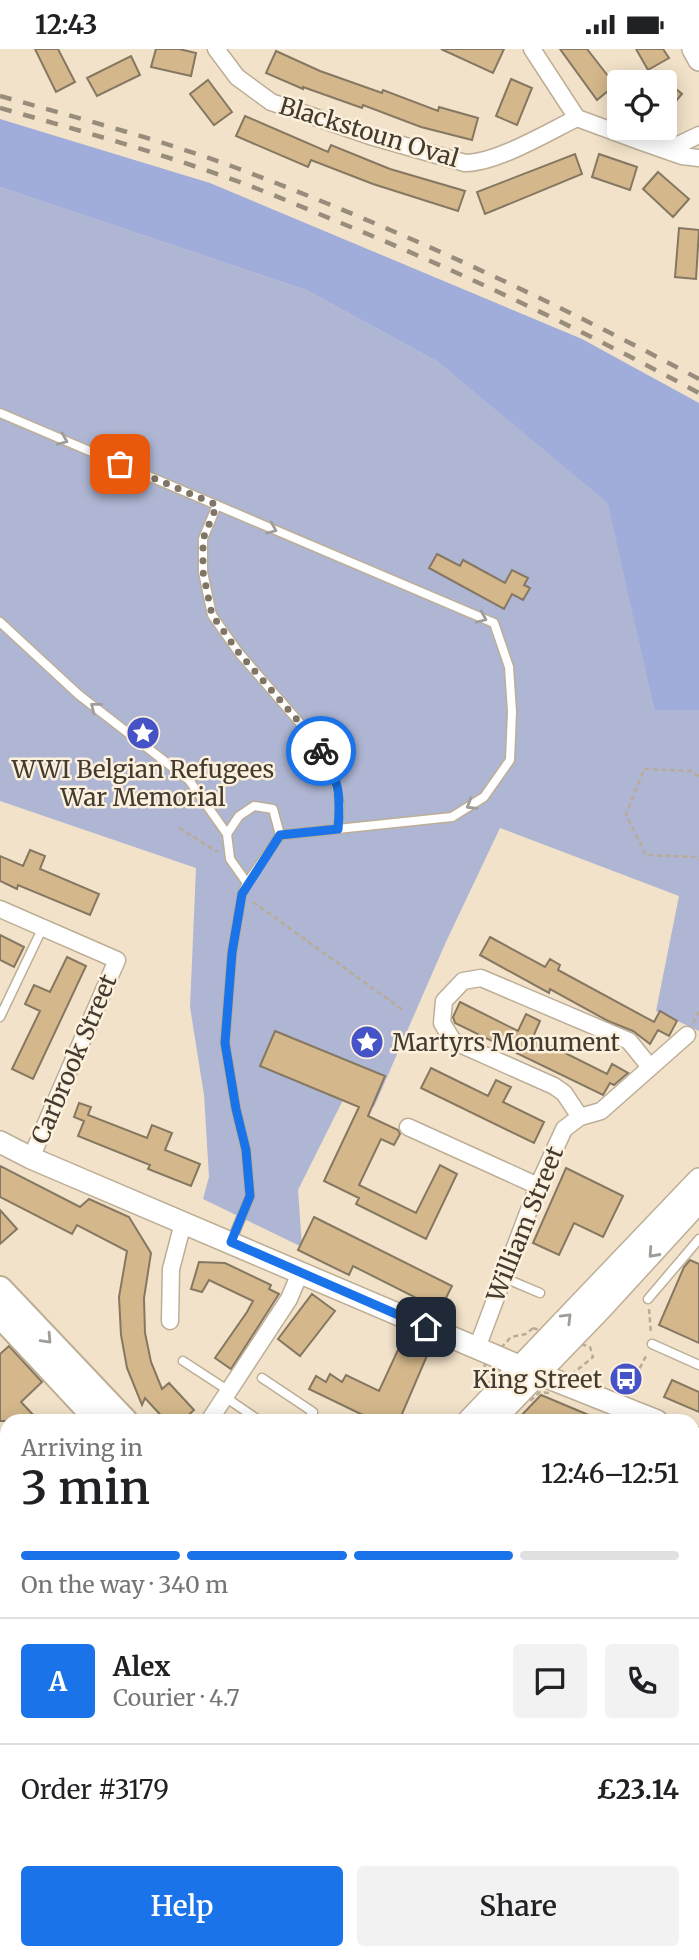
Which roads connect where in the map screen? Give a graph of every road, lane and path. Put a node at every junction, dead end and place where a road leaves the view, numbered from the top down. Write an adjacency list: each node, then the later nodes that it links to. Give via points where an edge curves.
1 (216, 49): 3 (street, Blackstoun Oval, via 237,77 271,102 465,163 494,157)
2 (532, 49): 3 (street)
3 (577, 118): 5 (street)
4 (699, 135): 5 (street)
5 (660, 148): 6 (street)
6 (699, 159)
7 (0, 413): 8 (lane, one-way to 8)
8 (217, 505): 12 (lane, via 203,539 203,572 212,615 313,738 333,771 340,806); 12 (lane, one-way to 12, via 494,623 509,667 510,759 484,797 452,817)
9 (0, 622): 13 (lane, one-way to 9, via 189,780 79,695)
10 (699, 776): 16 (path, via 691,771 644,769 626,815 646,855)
11 (179, 828): 15 (path)
12 (338, 829): 14 (lane)
13 (227, 834): 14 (lane, via 239,816 254,806 273,809); 15 (lane)
14 (280, 835): 17 (lane)
15 (230, 859): 17 (lane)
16 (699, 860)
17 (247, 883): 18 (lane)
18 (242, 894): 21 (path); 35 (lane, via 225,1043 250,1196)
19 (0, 909): 20 (street)
20 (43, 927): 22 (lane); 29 (street, Carbrook Street, via 117,960)
21 (403, 1010)
22 (0, 1017)
23 (687, 1035): 24 (street, William Street)
24 (650, 1067): 25 (street, William Street, via 601,1111); 25 (street, via 628,1041 481,978 463,981 444,1001 442,1023 453,1041 554,1086)
25 (580, 1117): 31 (street, William Street, via 564,1129)
26 (408, 1127): 31 (street)
27 (0, 1142): 29 (main road)
28 (0, 1155): 29 (main road)
29 (31, 1158): 33 (main road)
30 (699, 1179): 47 (main road, one-way to 30)
31 (538, 1186): 37 (street, William Street)
32 (699, 1202): 48 (main road, one-way to 48)
33 (183, 1223): 35 (main road); 42 (street, via 171,1269)
34 (699, 1240): 40 (lane)
35 (231, 1242): 36 (main road)
36 (300, 1273): 44 (main road); 50 (street, via 289,1299)
37 (502, 1277): 39 (lane); 44 (street, William Street)
38 (0, 1289): 53 (main road, one-way to 53)
39 (540, 1293)
40 (648, 1299): 43 (path)
41 (0, 1315): 52 (main road)
42 (170, 1321)
43 (652, 1344): 46 (lane); 51 (path)
44 (477, 1348): 47 (main road)
45 (183, 1361): 50 (lane)
46 (699, 1365)
47 (519, 1366): 48 (main road); 57 (main road)
48 (539, 1375): 51 (main road); 58 (main road)
49 (262, 1378): 56 (lane)
50 (227, 1394): 54 (street); 55 (lane)
51 (621, 1405): 59 (main road)
52 (92, 1414)
53 (118, 1414)
54 (214, 1414)
55 (251, 1414)
56 (312, 1414)
57 (474, 1414)
58 (503, 1414)
59 (641, 1414)

